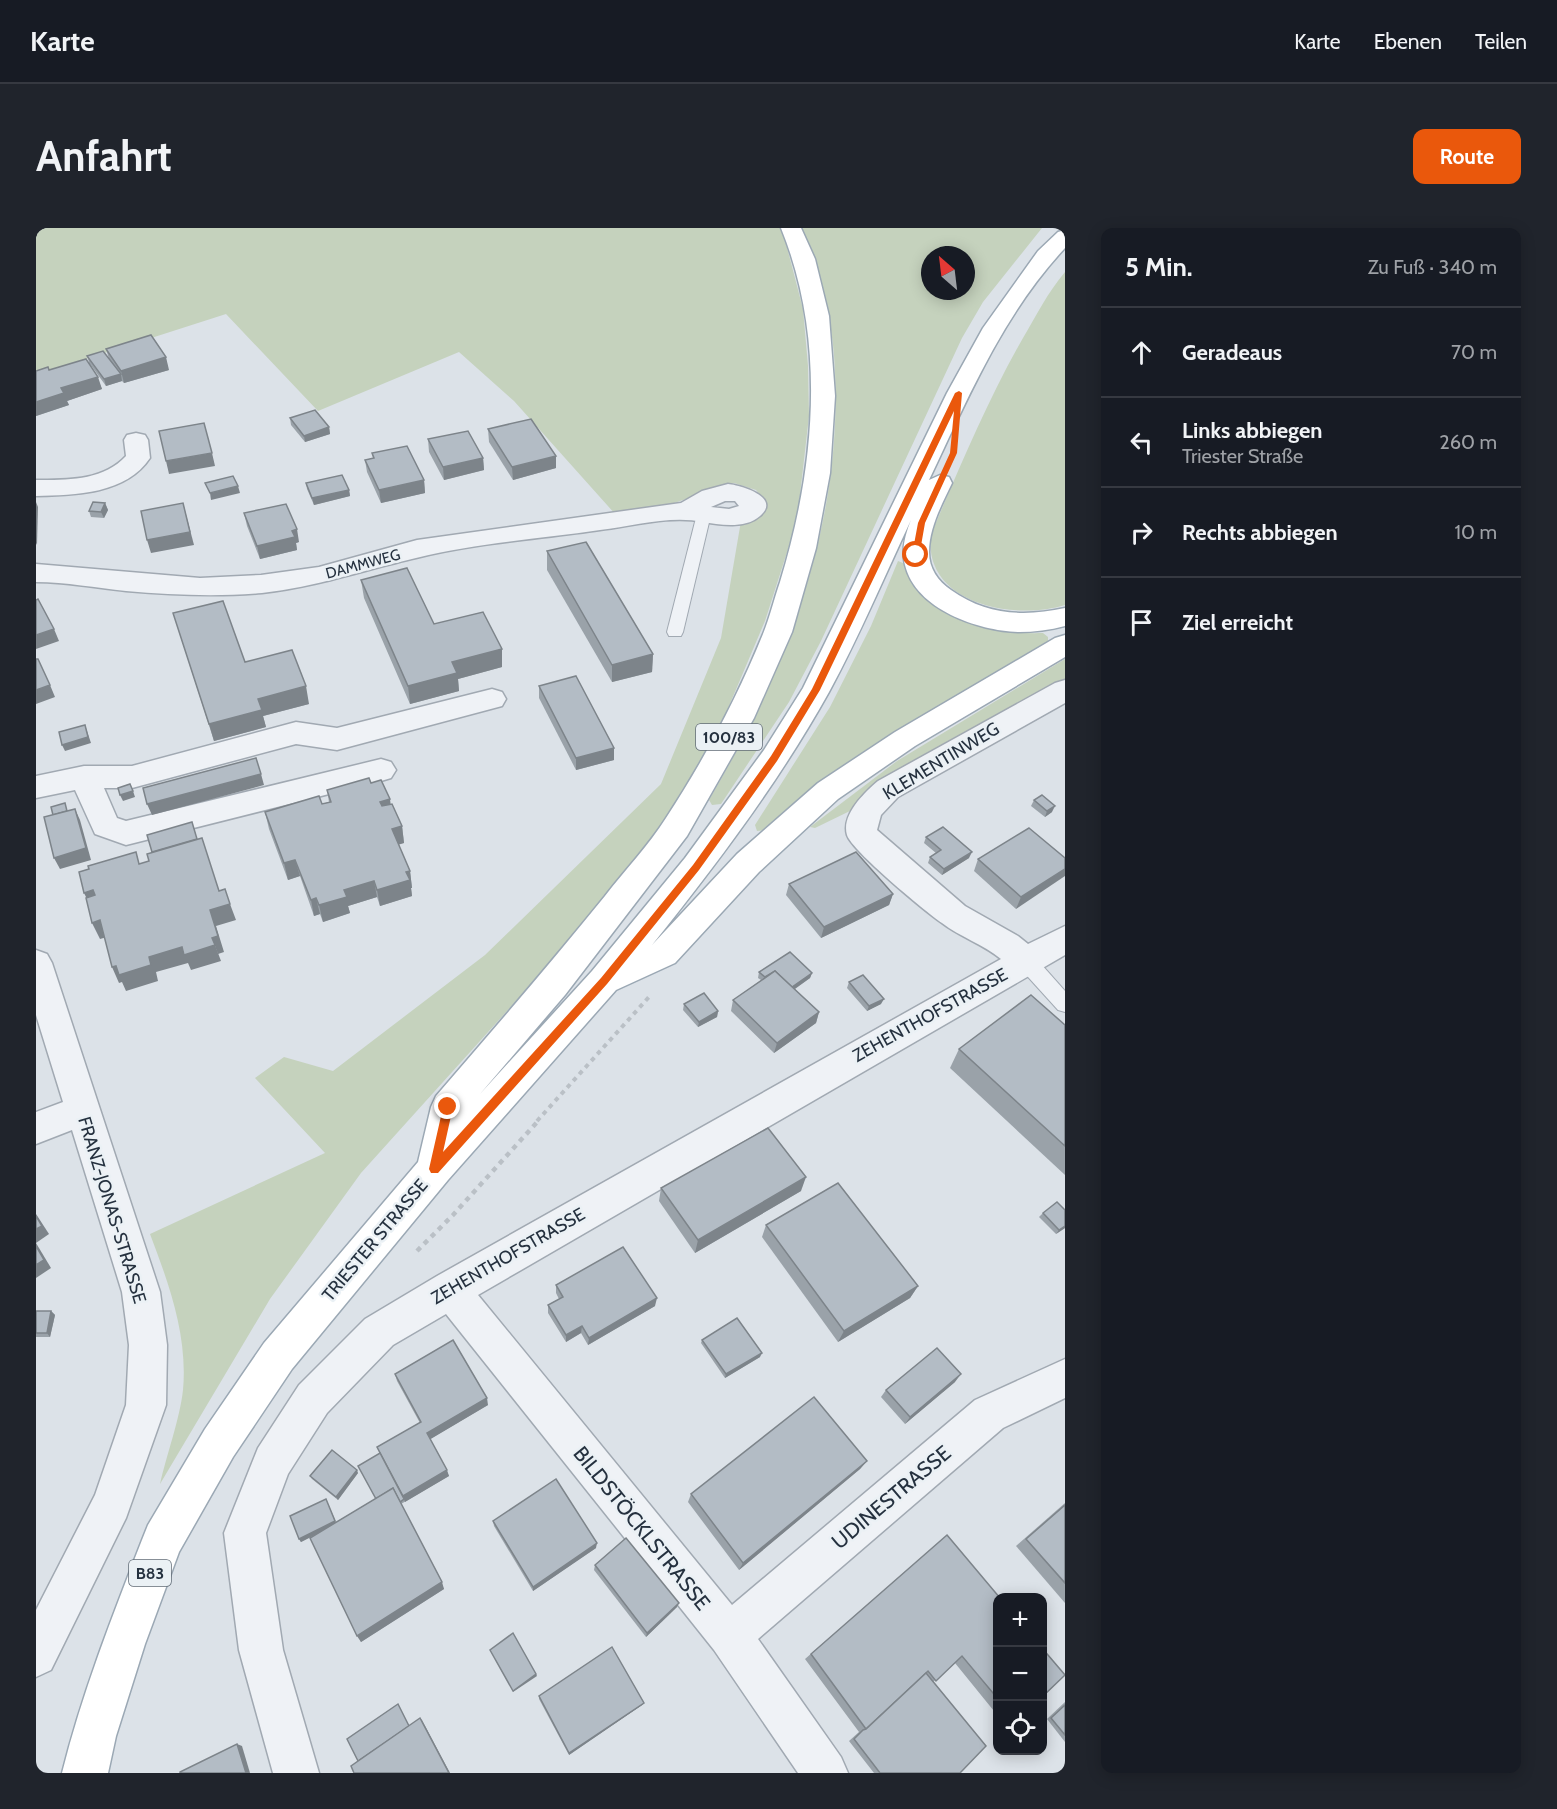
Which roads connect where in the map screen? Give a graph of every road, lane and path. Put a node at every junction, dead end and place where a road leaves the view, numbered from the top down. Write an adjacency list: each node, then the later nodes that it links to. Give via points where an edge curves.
1 (791, 228): 24 (main road, 100/83, via 804,259 818,316 823,396 818,472 803,548 778,632 740,718 676,828 554,985 448,1107)
2 (1065, 236): 3 (main road, TRIESTER STRASSE / B83, via 994,328)
3 (959, 393): 8 (main road, via 954,453 921,523 916,555 920,572 951,603 977,616 1010,622); 19 (main road, TRIESTER STRASSE / B83, via 810,700 696,867)
4 (136, 440): 5 (street, via 138,458 122,473 80,485)
5 (36, 489)
6 (696, 512): 7 (street, DAMMWEG, via 464,540 319,576 261,584 200,587); 9 (lane)
7 (36, 573)
8 (1065, 617)
9 (675, 632)
10 (1065, 645): 19 (main road, via 905,739 828,791 748,863 664,954)
11 (1065, 690): 17 (street, KLEMENTINWEG, via 888,789 863,818 862,834 878,850 954,915 1007,945)
12 (492, 699): 14 (street, via 336,739 296,733 132,777)
13 (381, 770): 14 (street, via 126,833 106,826)
14 (84, 777): 15 (street)
15 (36, 787)
16 (1065, 939): 17 (street, ZEHENTHOFSTRASSE)
17 (1026, 961): 21 (lane); 26 (street, ZEHENTHOFSTRASSE)
18 (36, 963): 22 (street, FRANZ-JONAS-STRASSE)
19 (604, 981): 24 (main road, TRIESTER STRASSE / B83)
20 (652, 993): 25 (path)
21 (1065, 1004)
22 (82, 1110): 23 (street); 29 (street, FRANZ-JONAS-STRASSE, via 141,1293 148,1345 146,1405 112,1504)
23 (36, 1128)
24 (435, 1169): 30 (main road, TRIESTER STRASSE / B83, via 278,1356 213,1453 163,1540 123,1644)
25 (414, 1254)
26 (450, 1289): 28 (street, BILDSTÖCKLSTRASSE); 31 (street, ZEHENTHOFSTRASSE, via 379,1332 313,1399 272,1462 245,1533 261,1650)
27 (1065, 1378): 28 (street, UDINESTRASSE, via 989,1414)
28 (729, 1635): 32 (street, BILDSTÖCKLSTRASSE)
29 (36, 1655)
30 (85, 1773)
31 (296, 1773)
32 (825, 1773)

